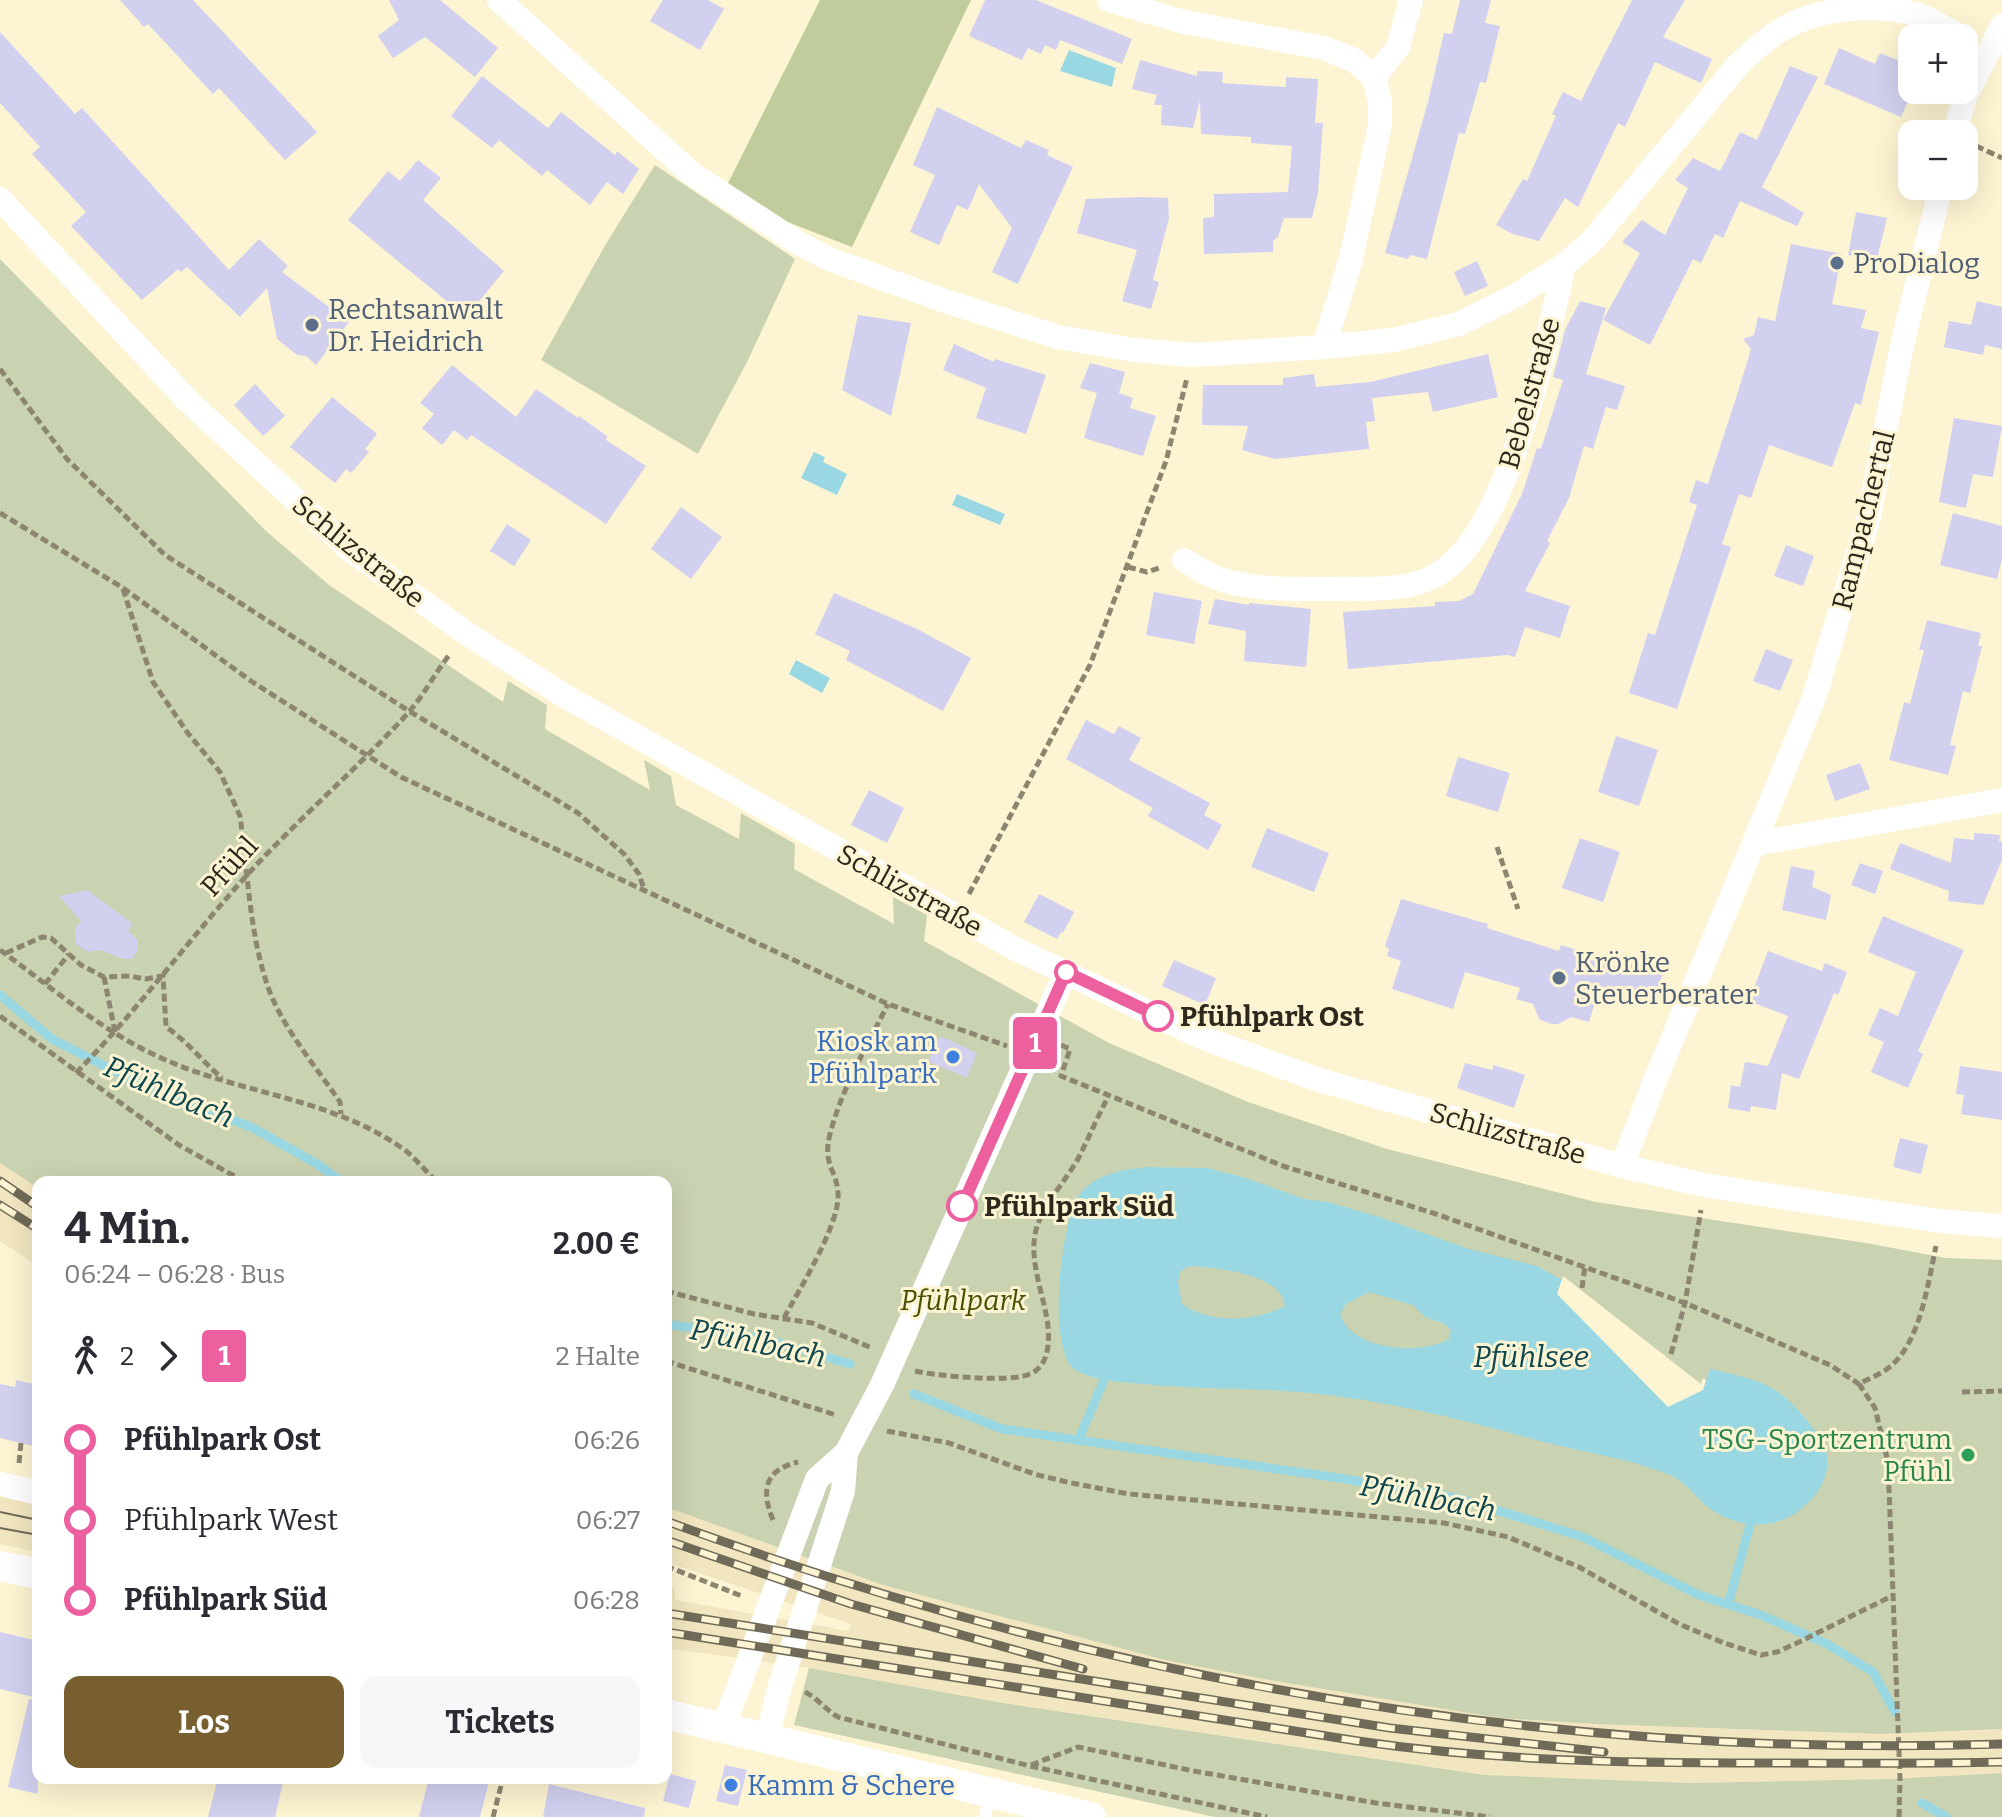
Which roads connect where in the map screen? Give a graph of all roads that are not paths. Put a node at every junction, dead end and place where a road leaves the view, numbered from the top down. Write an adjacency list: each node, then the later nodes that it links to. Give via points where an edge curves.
1 (499, 0): 13 (street, via 691,173 829,259 1058,337 1193,355)
2 (1109, 0): 8 (street, via 1184,22 1324,48 1354,60)
3 (1411, 0): 8 (street, via 1398,47)
4 (1937, 24): 12 (street, via 1894,10 1831,12 1793,23 1763,41 1593,240)
5 (2002, 26): 7 (street)
6 (1978, 46): 7 (street)
7 (1988, 52): 9 (street)
8 (1374, 78): 13 (street, via 1380,125 1351,259)
9 (1958, 120)
10 (0, 199): 17 (street, Schlizstraße, via 188,401 349,549 563,695 1012,947)
11 (1938, 200): 16 (street, Rampachertal, via 1847,596 1814,698)
12 (1564, 265): 13 (street, via 1459,324 1393,340); 14 (street, Bebelstraße, via 1530,408 1504,478 1473,540 1439,574 1395,587 1248,585 1211,576)
13 (1324, 347)
14 (1184, 560)
15 (2002, 800): 16 (street)
16 (1754, 844): 18 (street, Rampachertal)
17 (1066, 972): 18 (street, Schlizstraße, via 1201,1037 1316,1079); 20 (street, via 893,1361)
18 (1622, 1166): 19 (street, Schlizstraße, via 1704,1185)
19 (2002, 1226)
20 (846, 1453): 26 (street, via 817,1479); 27 (street, via 843,1491)
21 (0, 1484): 22 (street)
22 (32, 1492)
23 (0, 1566): 24 (street)
24 (32, 1573)
25 (672, 1715): 26 (street)
26 (723, 1728): 27 (street)
27 (767, 1738): 28 (street)
28 (988, 1805): 29 (street)
29 (1091, 1817)

